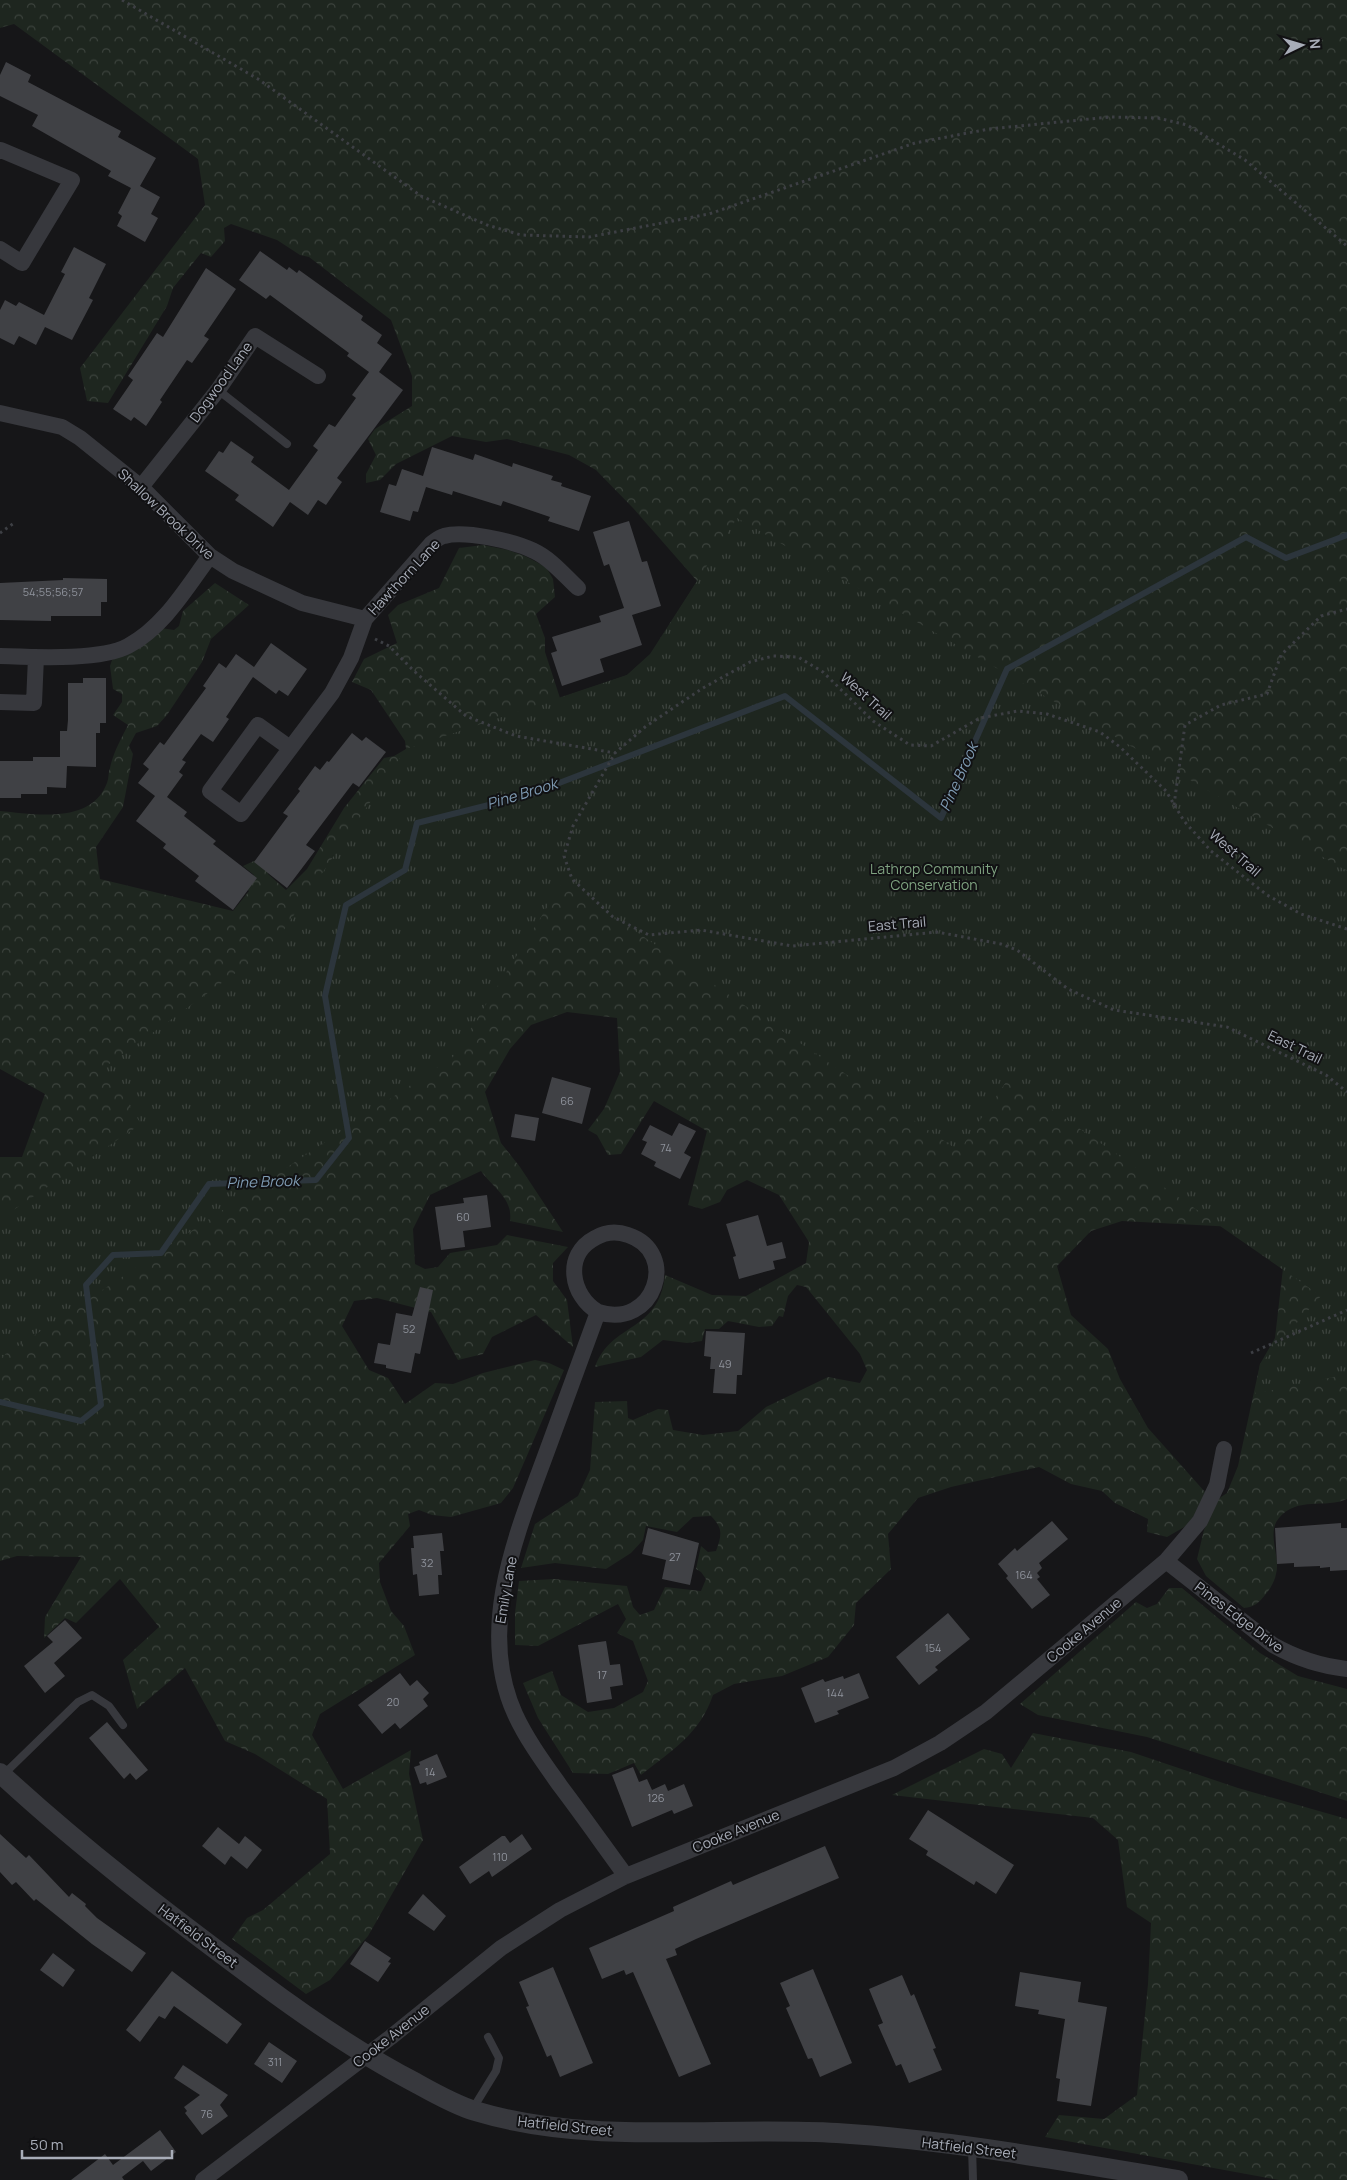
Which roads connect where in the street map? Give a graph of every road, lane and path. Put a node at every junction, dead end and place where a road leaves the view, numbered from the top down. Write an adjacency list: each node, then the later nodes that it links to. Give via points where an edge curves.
1 (122, 0): 3 (path, via 258,79 421,196 487,225 521,235 589,237 709,214 915,143 989,129 1110,117 1158,118 1186,125 1245,160)
2 (0, 151): 4 (street, via 72,180 22,263)
3 (1347, 246)
4 (0, 249)
5 (318, 376): 6 (street, Dogwood Lane, via 255,336)
6 (218, 390): 8 (lane); 9 (street, Dogwood Lane)
7 (0, 412): 9 (street, Shallow Brook Drive, via 62,427 94,448)
8 (287, 444)
9 (140, 487): 12 (street, Shallow Brook Drive)
10 (14, 523): 11 (path)
11 (0, 533)
12 (210, 556): 15 (street, Shallow Brook Drive, via 259,584 302,603); 18 (street, via 164,616 127,647 90,654)
13 (578, 588): 15 (street, Hawthorn Lane, via 550,562 517,544 467,535 442,536 431,544)
14 (1347, 609): 22 (path, via 1321,616 1281,655 1267,694 1221,705 1185,725)
15 (365, 620): 20 (street, via 352,658 332,693)
16 (374, 639): 21 (path, via 389,646 466,716 516,736)
17 (0, 656): 18 (street)
18 (36, 657): 19 (street, via 34,703)
19 (0, 702)
20 (290, 748): 20 (street, via 241,814 210,791 258,725)
21 (614, 753): 22 (path, West Trail, via 644,727 750,662 773,656 798,657 823,672 873,722 910,745 931,746 980,718 1018,711 1047,714 1100,732 1166,791); 24 (path, East Trail, via 573,826 564,856 572,879 613,917 649,935 701,930 792,946 938,932 1001,944 1017,950 1068,989 1114,1010 1228,1027 1326,1074)
22 (1174, 805): 23 (path, West Trail, via 1211,851 1267,895 1301,914)
23 (1347, 929)
24 (1347, 1092)
25 (1347, 1310): 27 (path)
26 (598, 1312): 26 (street, via 625,1315 642,1306 653,1291 656,1273 651,1254 639,1240 612,1232 603,1234 587,1243 576,1258 575,1285 583,1301); 33 (street, Emily Lane, via 509,1564 502,1594 500,1661 514,1712 529,1741)
27 (1251, 1353)
28 (1224, 1449): 29 (street, Cooke Avenue, via 1216,1485 1200,1521)
29 (1166, 1561): 30 (street, Pines Edge Drive, via 1272,1645 1289,1655); 33 (street, Cooke Avenue, via 986,1712 940,1743 894,1768)
30 (1347, 1669)
31 (123, 1725): 32 (lane, via 109,1706 92,1695 78,1702)
32 (1, 1774): 35 (street, Hatfield Street, via 113,1872 309,2019)
33 (626, 1876): 35 (street, Cooke Avenue, via 560,1910 501,1948)
34 (488, 2037): 36 (lane, via 499,2058 498,2064)
35 (365, 2056): 36 (street, Hatfield Street); 38 (street, Cooke Avenue)
36 (472, 2110): 37 (street, Hatfield Street, via 525,2124 612,2132 838,2133)
37 (972, 2146): 39 (lane); 40 (street, Hatfield Street)
38 (203, 2180)
39 (973, 2180)
40 (1178, 2180)

